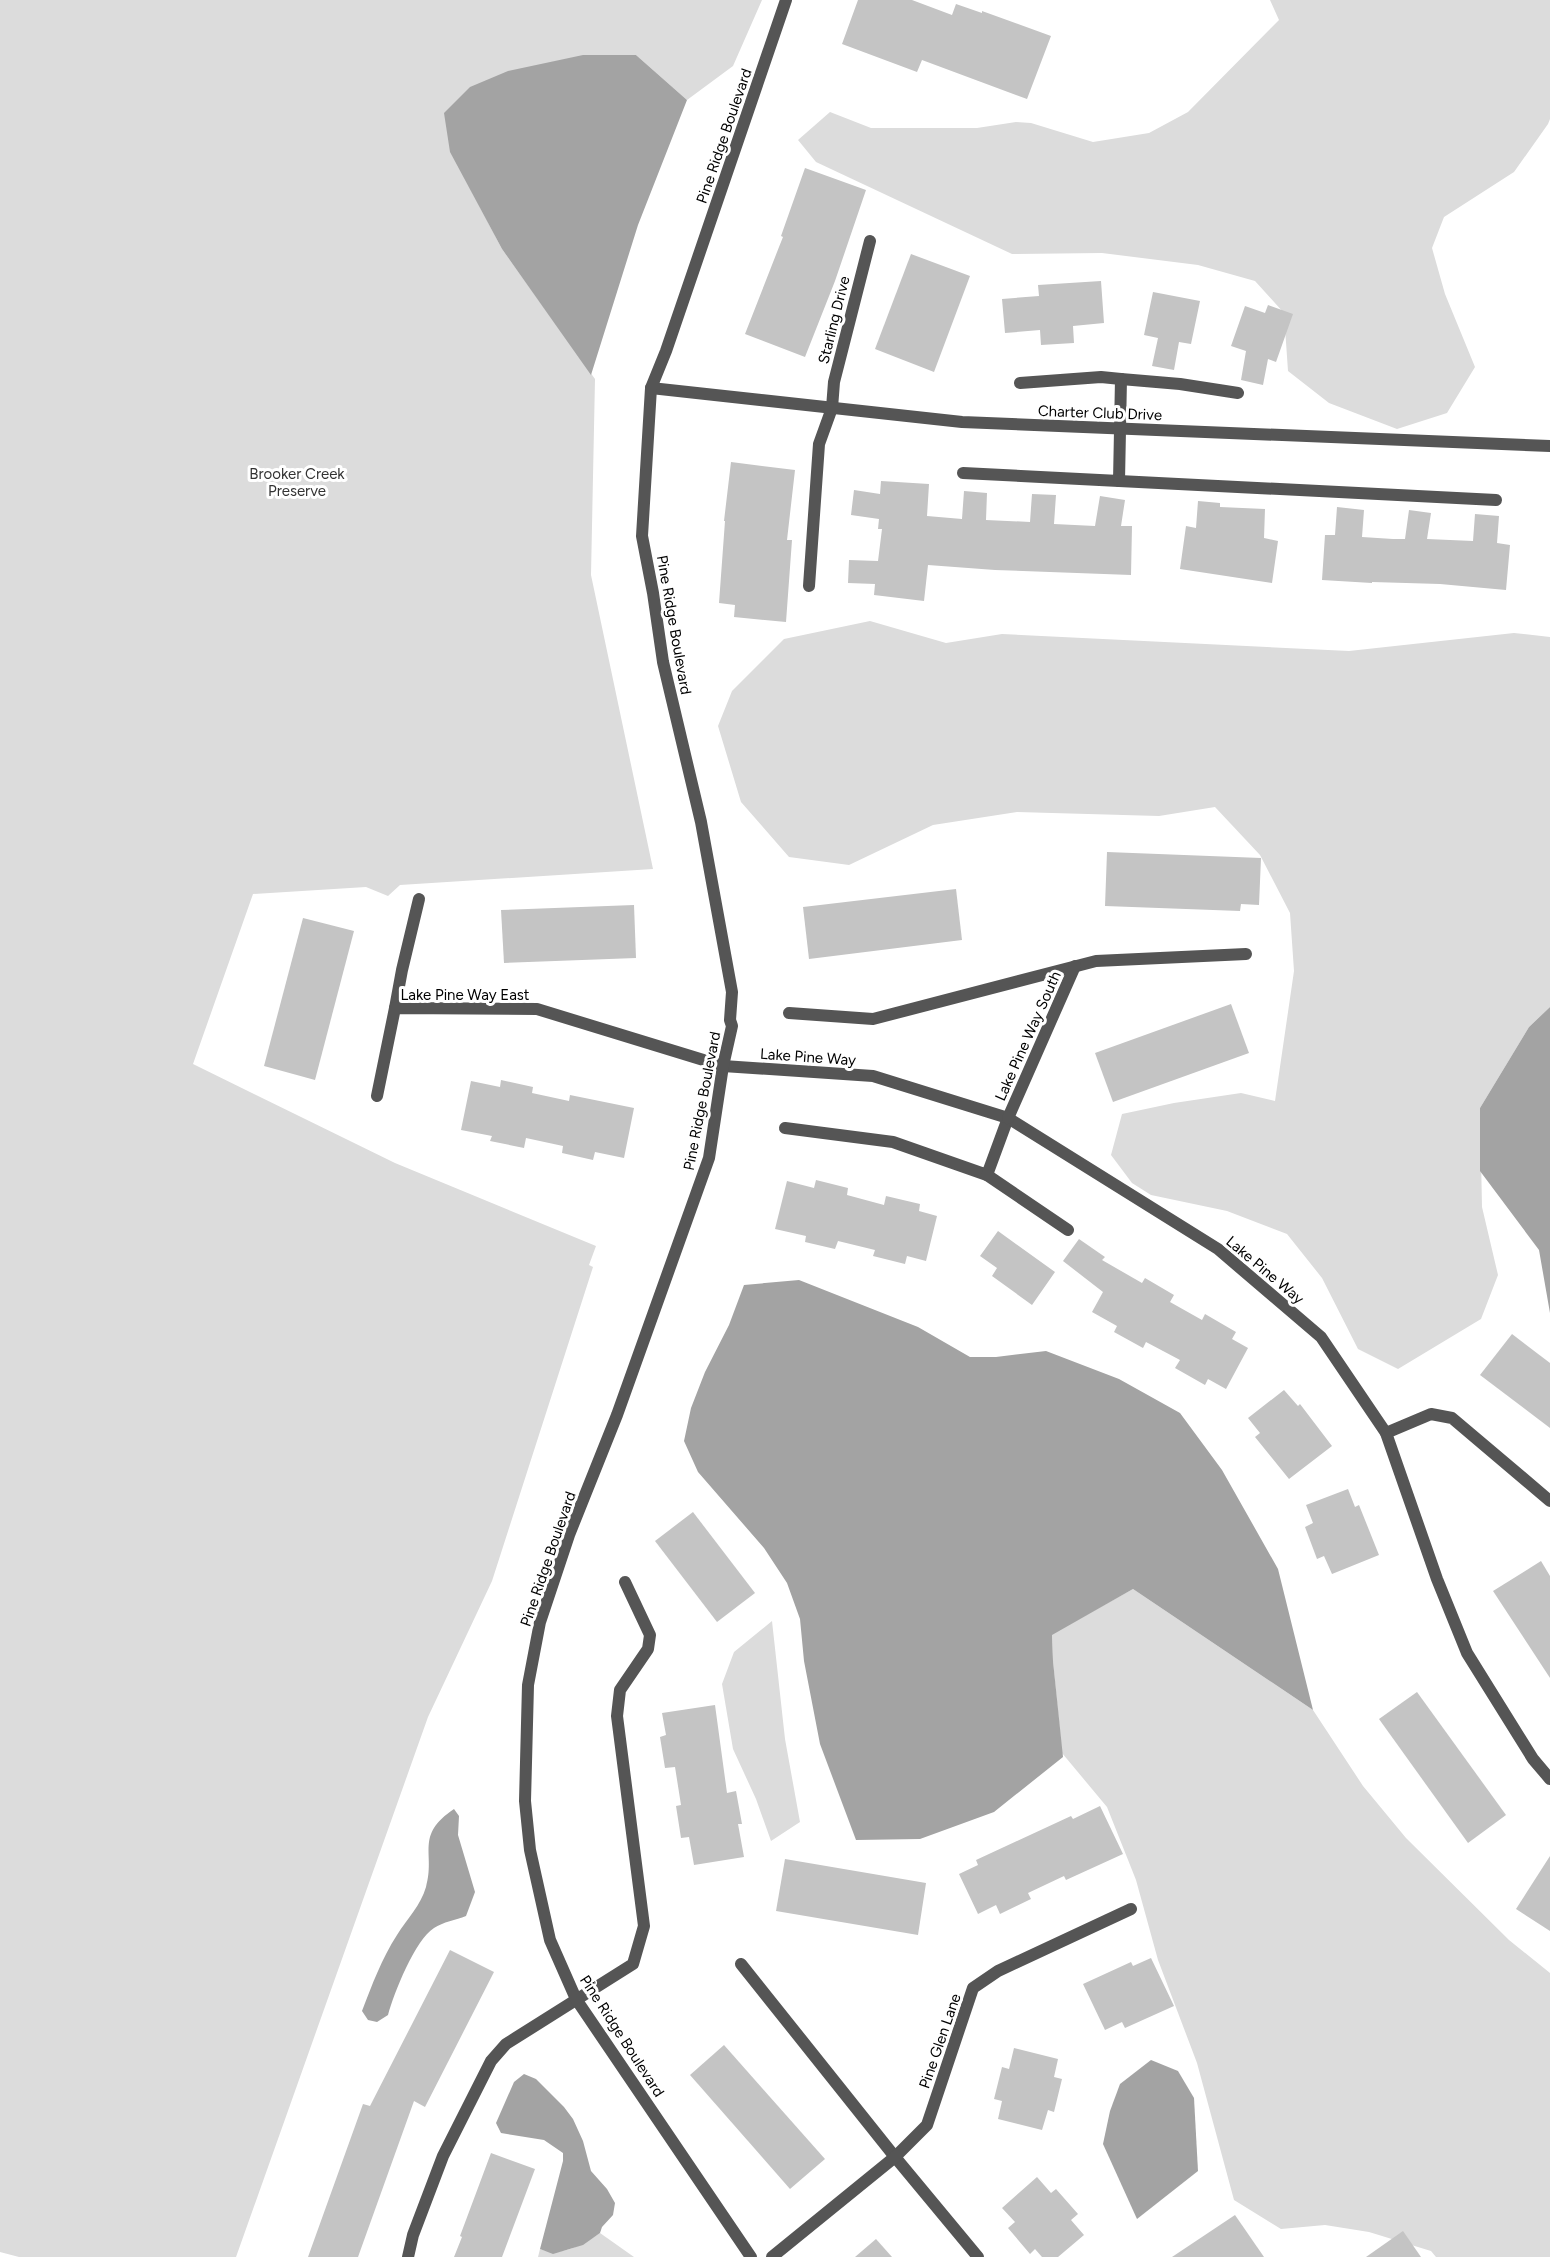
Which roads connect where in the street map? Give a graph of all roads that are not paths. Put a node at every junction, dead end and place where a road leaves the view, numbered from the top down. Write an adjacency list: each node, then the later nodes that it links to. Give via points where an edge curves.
1 (786, 0): 5 (street, Pine Ridge Boulevard)
2 (870, 241): 7 (street, Starling Drive, via 834,382)
3 (1121, 380): 4 (street, via 1101,377); 6 (street); 8 (street)
4 (1020, 383)
5 (651, 388): 7 (street, Charter Club Drive); 19 (street, Pine Ridge Boulevard, via 642,536 663,662 701,822 732,992 732,1026)
6 (1238, 393)
7 (832, 408): 8 (street, Charter Club Drive, via 962,422); 13 (street, Starling Drive, via 819,444)
8 (1120, 429): 9 (street, Charter Club Drive); 11 (street)
9 (1550, 446)
10 (963, 473): 11 (street)
11 (1119, 481): 12 (street)
12 (1496, 500)
13 (809, 586)
14 (419, 899): 17 (street)
15 (1246, 954): 16 (street, via 1096,961)
16 (1075, 966): 18 (street, via 873,1019); 21 (street, Lake Pine Way South)
17 (395, 1008): 19 (street, Lake Pine Way East, via 537,1009); 20 (street, Lake Pine Way East)
18 (789, 1013)
19 (723, 1066): 21 (street, Lake Pine Way, via 873,1076); 31 (street, Pine Ridge Boulevard, via 709,1158 617,1415 569,1535 540,1622 528,1685 525,1801 530,1850 550,1941)
20 (377, 1095)
21 (1008, 1118): 23 (street, Lake Pine Way South); 25 (street, Lake Pine Way, via 1218,1249 1321,1337)
22 (785, 1128): 23 (street, via 892,1142)
23 (987, 1175): 24 (street)
24 (1068, 1230)
25 (1386, 1433): 26 (street, via 1431,1414 1452,1418); 28 (street, Lake Pine Way, via 1467,1653 1533,1759)
26 (1550, 1501)
27 (625, 1582): 31 (street, via 650,1635 648,1649 620,1690 617,1716 644,1926 633,1964)
28 (1550, 1779)
29 (1131, 1909): 32 (street, Pine Glen Lane, via 998,1971 973,1988 927,2125)
30 (741, 1964): 32 (street)
31 (576, 1999): 33 (street, via 506,2044 490,2061 443,2156); 34 (street, Pine Ridge Boulevard)
32 (895, 2157): 35 (street, Pine Glen Lane); 36 (street)
33 (408, 2257)
34 (751, 2257)
35 (772, 2257)
36 (978, 2257)

